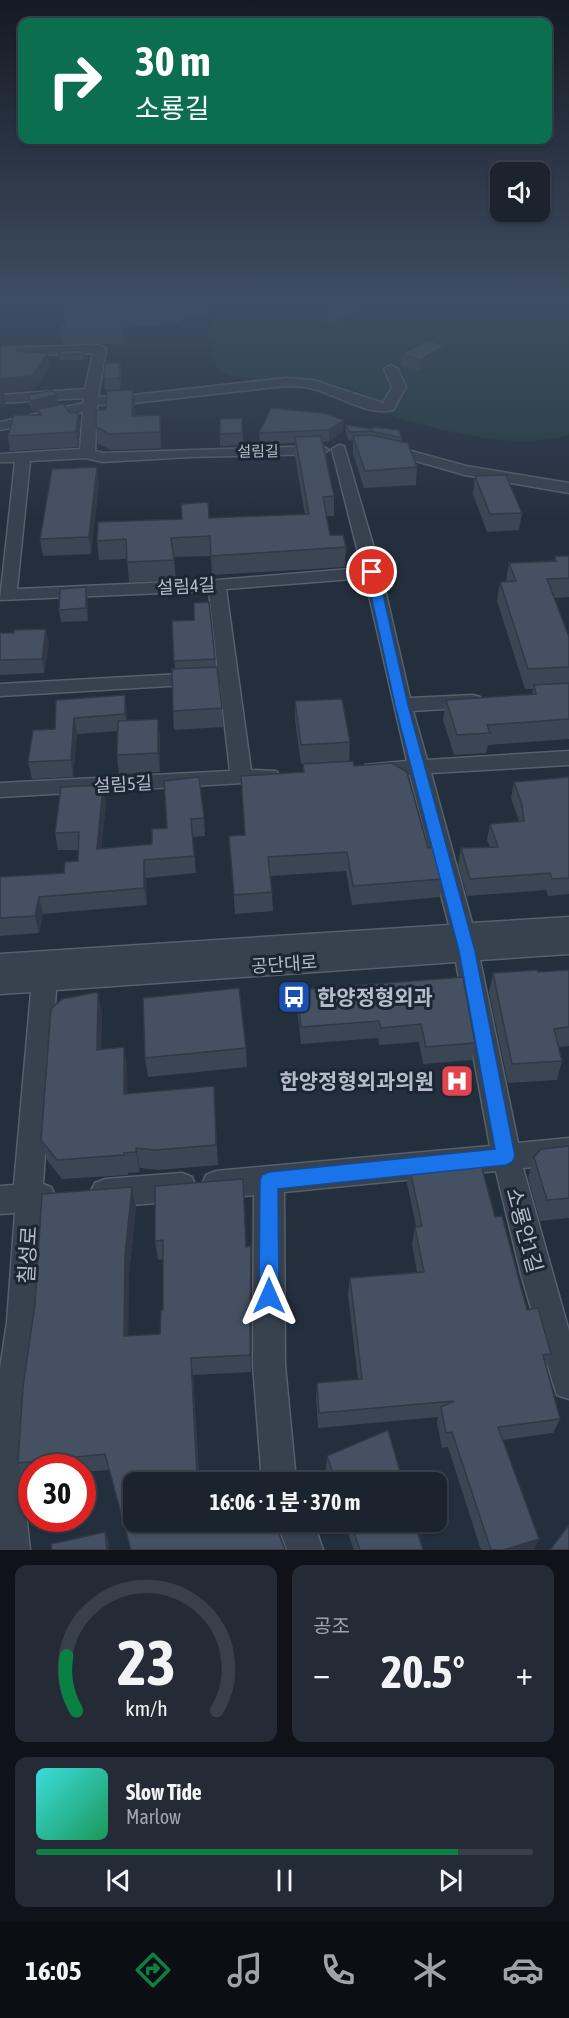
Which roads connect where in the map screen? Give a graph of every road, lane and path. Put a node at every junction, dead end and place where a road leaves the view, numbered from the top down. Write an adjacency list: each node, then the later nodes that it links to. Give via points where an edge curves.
1 (96, 374): 4 (street)
2 (393, 374): 4 (street, via 399,387 388,407 308,383 286,382)
3 (0, 399): 4 (street)
4 (92, 400): 5 (street); 7 (street)
5 (0, 426)
6 (339, 449): 7 (street, 설림길, via 102,458); 10 (street, 설림길, via 400,451 476,472); 11 (street, 소룡안1길)
7 (87, 453): 8 (street, 설림길)
8 (23, 457): 9 (street, 설림길); 13 (street)
9 (0, 458)
10 (569, 488)
11 (372, 572): 12 (street, 설림4길); 17 (street, 소룡안1길)
12 (218, 585): 13 (street, 설림4길); 14 (street)
13 (4, 595)
14 (227, 677): 15 (street); 22 (street)
15 (0, 690)
16 (497, 699): 17 (street)
17 (402, 705): 19 (street, 소룡안1길)
18 (569, 758): 19 (street)
19 (418, 768): 20 (street); 25 (street, 소룡안1길)
20 (347, 772)
21 (288, 775): 22 (street, 설림5길)
22 (241, 777): 23 (street, 설림5길)
23 (0, 790)
24 (569, 926): 25 (street, 공단대로)
25 (465, 942): 26 (street, 공단대로); 28 (street, 공단대로); 31 (street, 소룡안1길)
26 (569, 944)
27 (0, 964): 28 (street, 공단대로)
28 (45, 971): 29 (street, 공단대로); 33 (street, 칠성로)
29 (0, 984)
30 (569, 1151): 31 (street)
31 (506, 1156): 32 (street); 34 (street, 소룡안1길)
32 (269, 1181): 33 (street); 35 (street, via 269,1365)
33 (14, 1199): 37 (street, 칠성로, via 30,1201 23,1322 3,1459)
34 (569, 1383)
35 (279, 1472)
36 (299, 1532): 38 (street)
37 (12, 1550)
38 (305, 1550)

